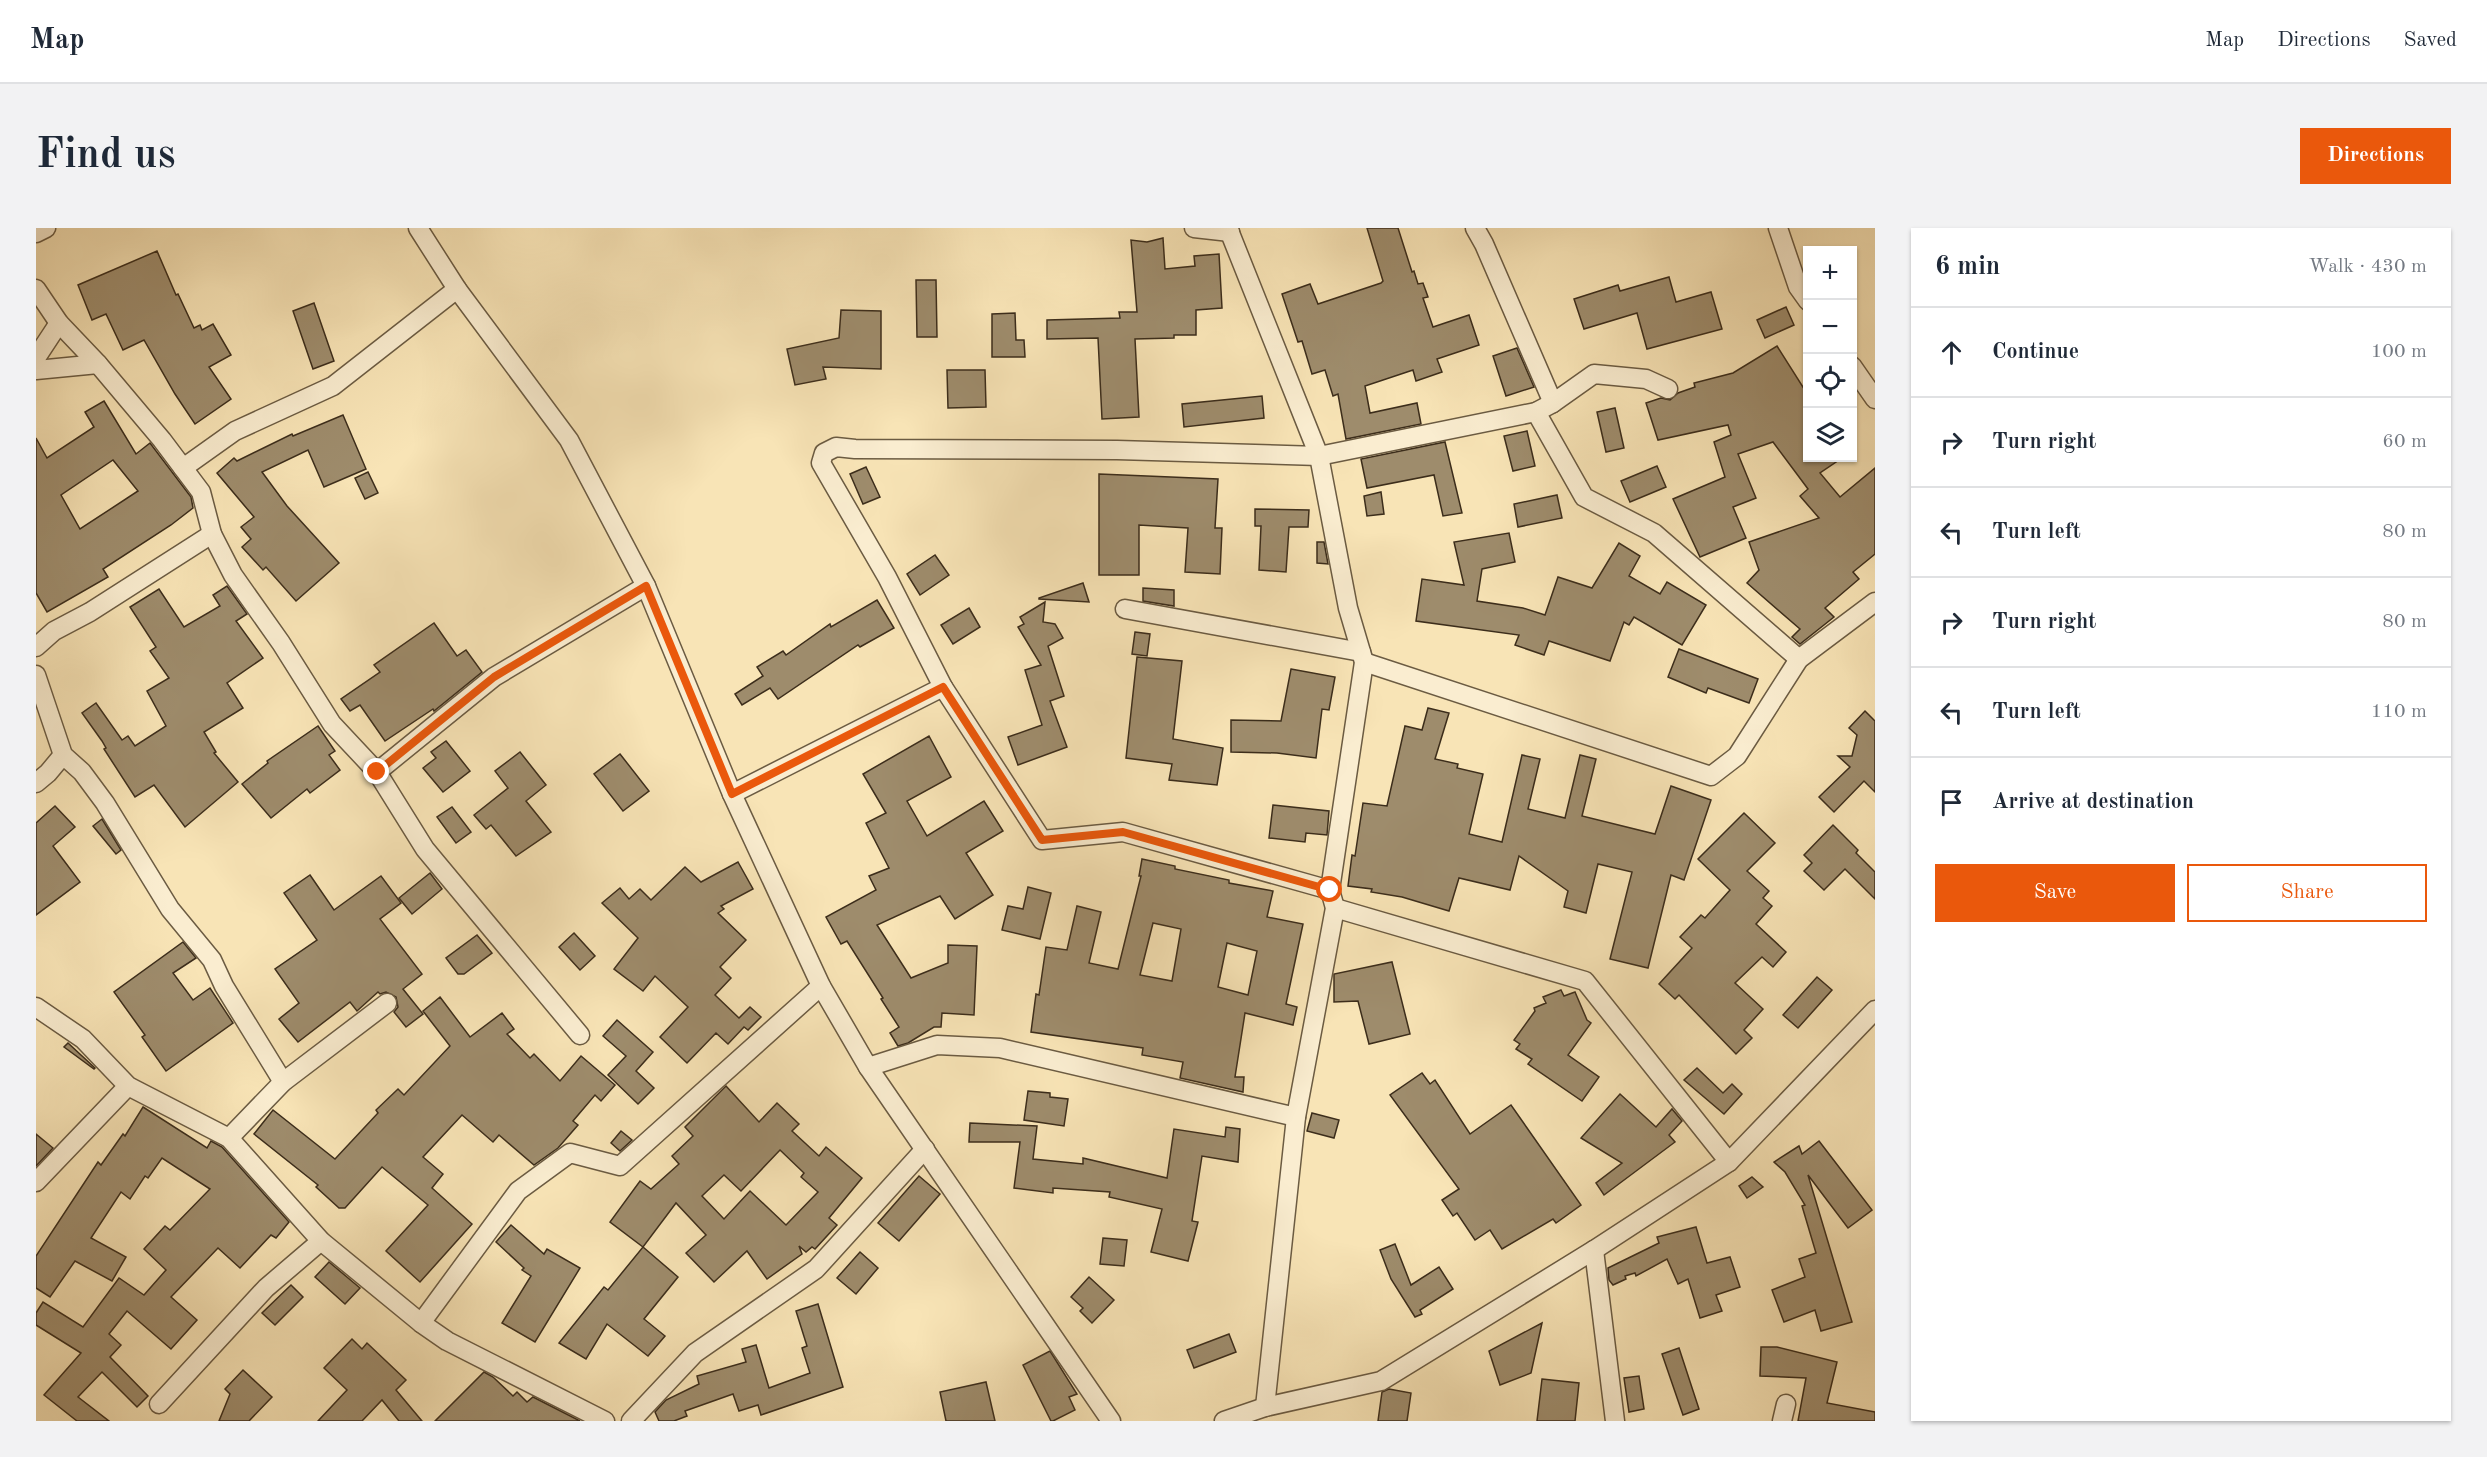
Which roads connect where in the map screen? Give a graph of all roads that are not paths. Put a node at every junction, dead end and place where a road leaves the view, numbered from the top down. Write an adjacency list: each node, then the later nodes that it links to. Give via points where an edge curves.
1 (46, 228): 7 (street)
2 (418, 228): 9 (street)
3 (1194, 228): 6 (street)
4 (1475, 228): 18 (street)
5 (1778, 228): 10 (street, via 1798,287)
6 (1229, 230): 19 (street)
7 (36, 233)
8 (36, 289): 11 (street)
9 (457, 289): 20 (street, via 333,386 235,431); 22 (street, via 569,440)
10 (1807, 300)
11 (59, 324): 12 (street); 13 (street)
12 (36, 358)
13 (98, 364): 14 (street); 20 (street)
14 (36, 370)
15 (1857, 373): 17 (street)
16 (1668, 389): 18 (street, via 1646,379 1594,374)
17 (1875, 399)
18 (1544, 408): 19 (street); 27 (street, via 1584,497 1654,533)
19 (1319, 456): 26 (street, via 1348,608); 29 (street, via 836,447 824,453 821,463 887,577)
20 (183, 468): 21 (street, via 201,492)
21 (212, 534): 25 (street, via 54,631); 31 (street, via 233,575 332,724)
22 (646, 586): 31 (street, via 494,677); 33 (street)
23 (1875, 602): 27 (street)
24 (1125, 609): 26 (street)
25 (36, 647)
26 (1363, 657): 27 (street, via 1711,776 1737,756); 34 (street)
27 (1799, 659)
28 (36, 675): 30 (street)
29 (943, 687): 33 (street); 34 (street, via 1042,840 1123,832)
30 (63, 755): 32 (street); 41 (street, via 82,772 105,803 170,909 212,960)
31 (377, 772): 39 (street, via 425,849)
32 (36, 783)
33 (732, 794): 35 (street)
34 (1332, 899): 43 (street); 46 (street, via 1585,981)
35 (821, 986): 40 (street); 50 (street, via 620,1166 570,1153 518,1191)
36 (387, 1003): 41 (street)
37 (36, 1007): 42 (street, via 83,1039)
38 (1875, 1010): 46 (street)
39 (580, 1035)
40 (868, 1067): 43 (street, via 937,1045 1000,1048); 45 (street)
41 (283, 1082): 44 (street)
42 (128, 1086): 44 (street); 47 (street)
43 (1296, 1117): 52 (street)
44 (229, 1138): 48 (street)
45 (925, 1149): 54 (street, via 816,1269 695,1353); 55 (street)
46 (1729, 1162): 49 (street)
47 (36, 1182)
48 (321, 1241): 50 (street); 51 (street, via 266,1288)
49 (1594, 1250): 52 (street, via 1381,1381); 57 (street)
50 (421, 1323): 53 (street, via 447,1341)
51 (159, 1404)
52 (1265, 1407): 56 (street)
53 (605, 1421)
54 (631, 1421)
55 (1111, 1421)
56 (1224, 1421)
57 (1615, 1421)

